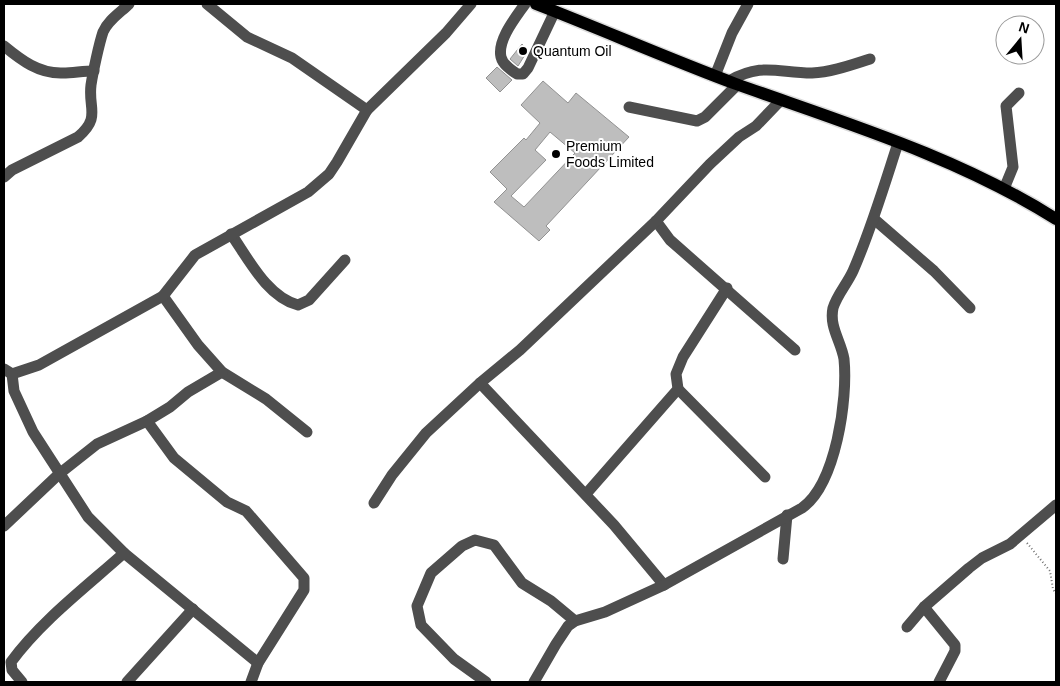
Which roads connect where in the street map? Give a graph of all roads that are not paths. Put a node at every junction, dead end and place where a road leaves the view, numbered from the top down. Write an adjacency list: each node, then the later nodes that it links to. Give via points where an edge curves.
1 (129, 4): 10 (street, via 104,31)
2 (207, 4): 16 (street, via 247,37 292,58)
3 (471, 4): 16 (street)
4 (525, 4): 7 (street, via 501,48 504,64 517,74 523,74 528,68)
5 (536, 4): 7 (main road)
6 (748, 4): 11 (street)
7 (554, 11): 11 (main road)
8 (4, 46): 10 (street, via 23,62 44,70 57,73)
9 (870, 60): 12 (street, via 812,73 769,68 744,72)
10 (94, 70): 18 (street, via 91,87 94,107 86,130)
11 (715, 76): 12 (main road)
12 (733, 83): 14 (main road); 15 (street, via 705,117 697,121)
13 (1019, 93): 19 (street, via 1006,106 1012,167)
14 (781, 100): 17 (main road); 22 (street, via 756,126 710,164)
15 (629, 107)
16 (367, 110): 23 (street, via 328,174 308,192)
17 (898, 143): 19 (main road); 20 (street)
18 (4, 177)
19 (1004, 189): 21 (main road)
20 (874, 219): 27 (street, via 934,271); 40 (street, via 852,273 833,308 833,331 844,358 842,414 836,447 813,498)
21 (1056, 219)
22 (656, 221): 25 (street, via 670,240); 31 (street, via 520,350)
23 (231, 234): 24 (street, via 266,283 283,299 298,305 309,300); 26 (street, via 195,255)
24 (345, 260)
25 (727, 288): 28 (street); 32 (street, via 683,357 676,374)
26 (163, 296): 29 (street, via 40,365); 30 (street)
27 (970, 308)
28 (795, 350)
29 (8, 371): 35 (street, via 19,405)
30 (222, 372): 33 (street); 34 (street, via 266,399)
31 (480, 383): 37 (street); 38 (street, via 426,433)
32 (678, 389): 36 (street); 37 (street)
33 (147, 421): 35 (street, via 97,444); 49 (street, via 174,458 227,502 246,511 304,578 304,590)
34 (306, 432)
35 (59, 474): 41 (street); 42 (street, via 88,517)
36 (765, 477)
37 (586, 494): 44 (street)
38 (374, 503)
39 (1056, 505): 45 (street, via 1010,544 982,558)
40 (787, 515): 43 (street); 44 (street)
41 (6, 522)
42 (124, 553): 46 (street); 50 (street, via 19,651 11,662 12,670)
43 (783, 560)
44 (664, 585): 47 (street, via 605,612)
45 (924, 607): 48 (street); 55 (street, via 955,645 952,659)
46 (193, 609): 49 (street); 51 (street)
47 (575, 621): 53 (street, via 522,583 494,545 475,540 462,546 431,573 418,606 421,625 454,659); 54 (street, via 568,626)
48 (907, 627)
49 (258, 663): 52 (street)
50 (22, 682)
51 (127, 682)
52 (251, 682)
53 (486, 682)
54 (534, 682)
55 (939, 682)

